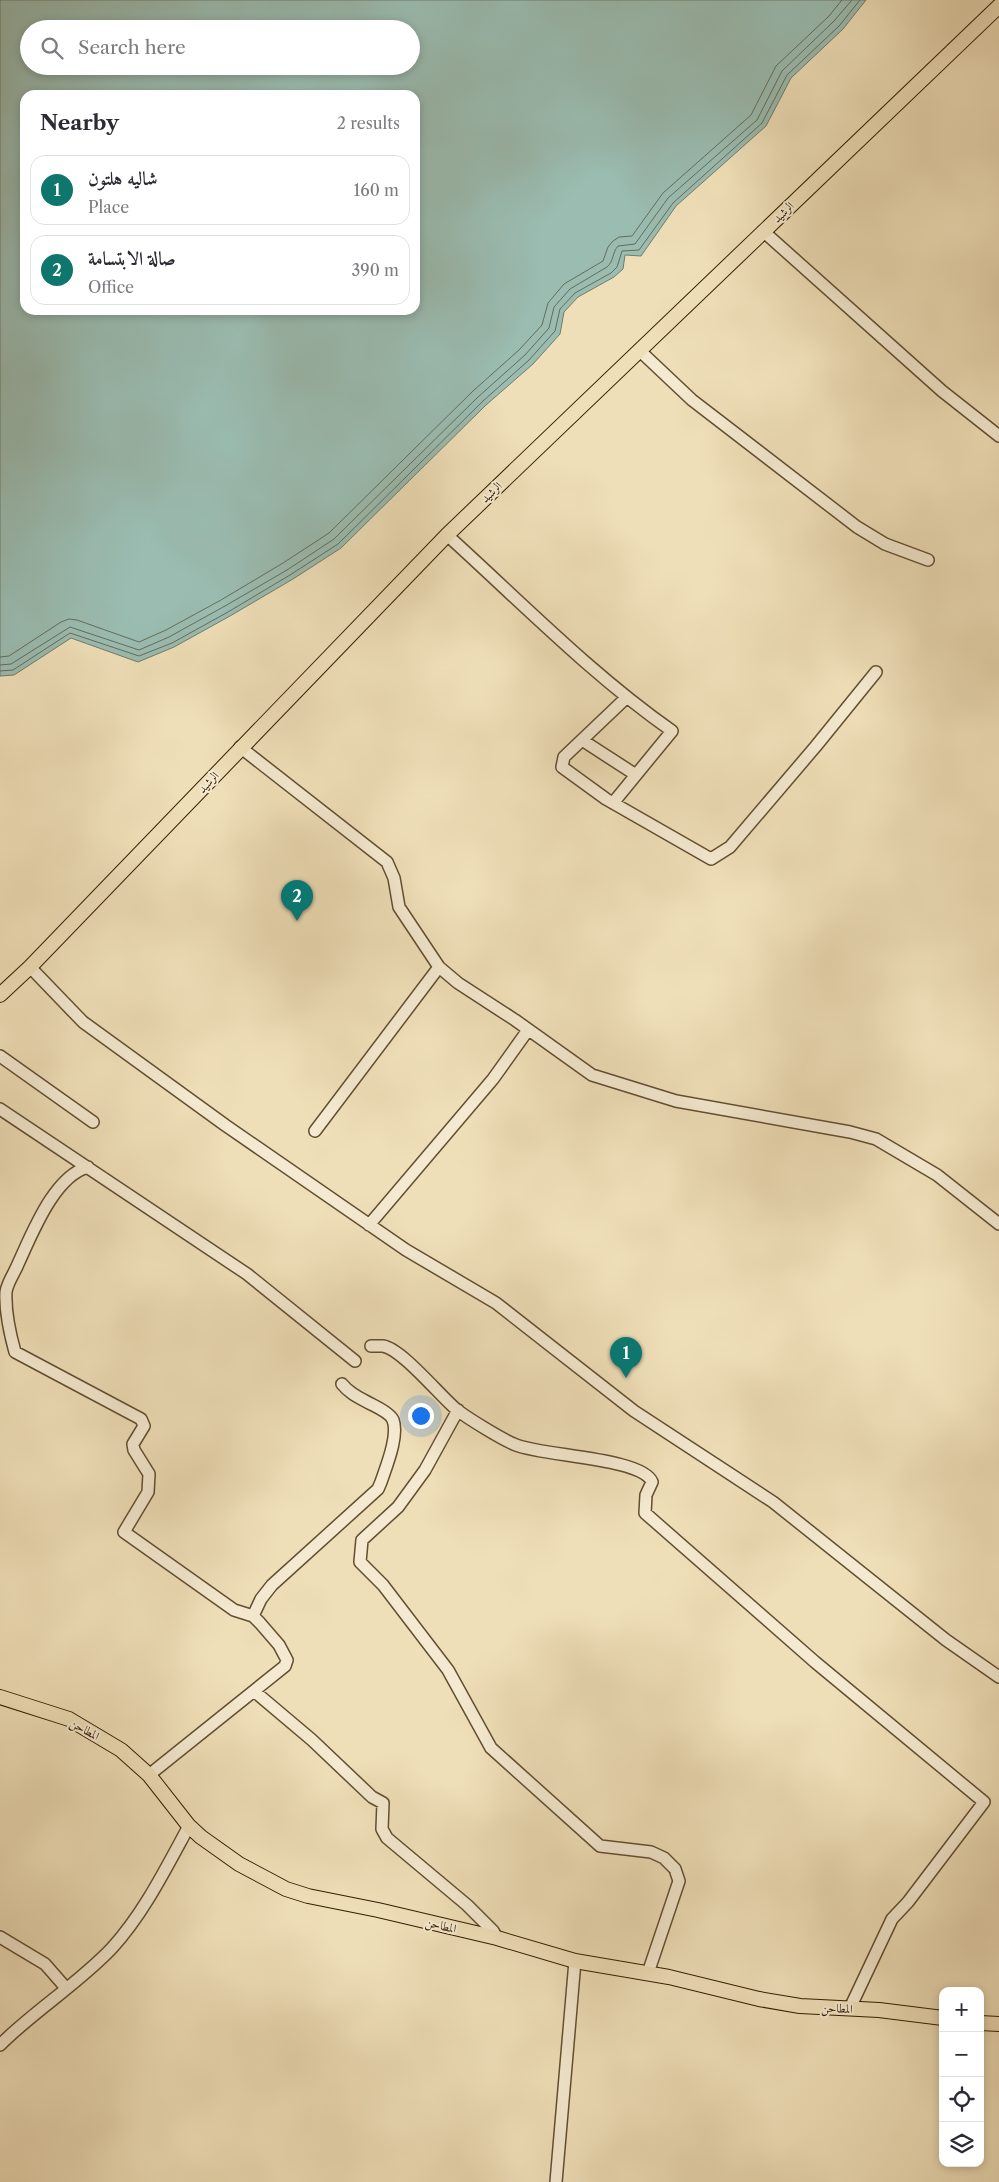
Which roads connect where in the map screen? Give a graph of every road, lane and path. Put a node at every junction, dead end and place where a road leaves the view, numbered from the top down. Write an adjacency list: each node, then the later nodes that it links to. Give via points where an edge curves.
1 (999, 6): 2 (main road, الرشيد)
2 (763, 231): 3 (main road, الرشيد); 4 (street, via 942,391)
3 (639, 350): 5 (main road, الرشيد); 6 (street, via 692,400 857,527 886,544)
4 (999, 436)
5 (448, 535): 8 (street); 10 (main road, الرشيد)
6 (928, 560)
7 (876, 672): 12 (street, via 730,847 711,859)
8 (626, 698): 9 (street); 11 (street, via 672,731)
9 (582, 740): 11 (street); 12 (street, via 562,759 562,767)
10 (240, 747): 13 (main road, الرشيد); 14 (street, via 387,862 394,878 399,907)
11 (636, 775): 12 (street)
12 (613, 803)
13 (30, 967): 15 (main road, الرشيد); 23 (street, via 82,1022)
14 (439, 967): 16 (street); 20 (street)
15 (0, 995)
16 (528, 1030): 22 (street, via 585,1071 676,1102 876,1139 937,1175); 23 (street, via 493,1079)
17 (0, 1056): 19 (street)
18 (0, 1109): 21 (street)
19 (93, 1122)
20 (315, 1131)
21 (88, 1167): 24 (street, via 73,1174 54,1195); 26 (street, via 247,1274)
22 (999, 1224)
23 (369, 1225): 30 (street, via 427,1264 496,1303 634,1411 773,1502 946,1640)
24 (3, 1289): 29 (street, via 16,1352 144,1423 133,1444 149,1474 148,1492 124,1532 234,1610)
25 (371, 1346): 28 (street, via 384,1346 401,1357)
26 (355, 1361)
27 (342, 1384): 29 (street, via 348,1392 390,1416 393,1421 394,1438 381,1482 378,1489 272,1585)
28 (458, 1410): 38 (street, via 425,1470 404,1500 362,1540 360,1562 383,1585 448,1670 490,1748 600,1846 650,1852 676,1868 679,1881); 40 (street, via 516,1445 644,1471 652,1482 646,1495 645,1513 815,1662 984,1802 892,1919)
29 (253, 1616): 31 (street, via 279,1645 287,1660 285,1666)
30 (999, 1677)
31 (254, 1691): 33 (street); 36 (street, via 372,1797 383,1803 382,1829 386,1838 467,1905)
32 (0, 1697): 33 (main road, المطاحن, via 54,1713 82,1726 121,1750)
33 (149, 1775): 34 (main road, المطاحن)
34 (189, 1826): 36 (main road, المطاحن, via 239,1864 286,1889); 39 (street, via 129,1928 110,1950)
35 (0, 1937): 39 (street, via 45,1964)
36 (497, 1938): 37 (main road, المطاحن)
37 (575, 1961): 38 (main road, المطاحن); 45 (street)
38 (648, 1973): 40 (main road, المطاحن, via 800,2006)
39 (66, 1988): 44 (street)
40 (850, 2008): 41 (main road, المطاحن)
41 (939, 2018)
42 (984, 2023): 43 (main road)
43 (999, 2024)
44 (0, 2045)
45 (556, 2182)

